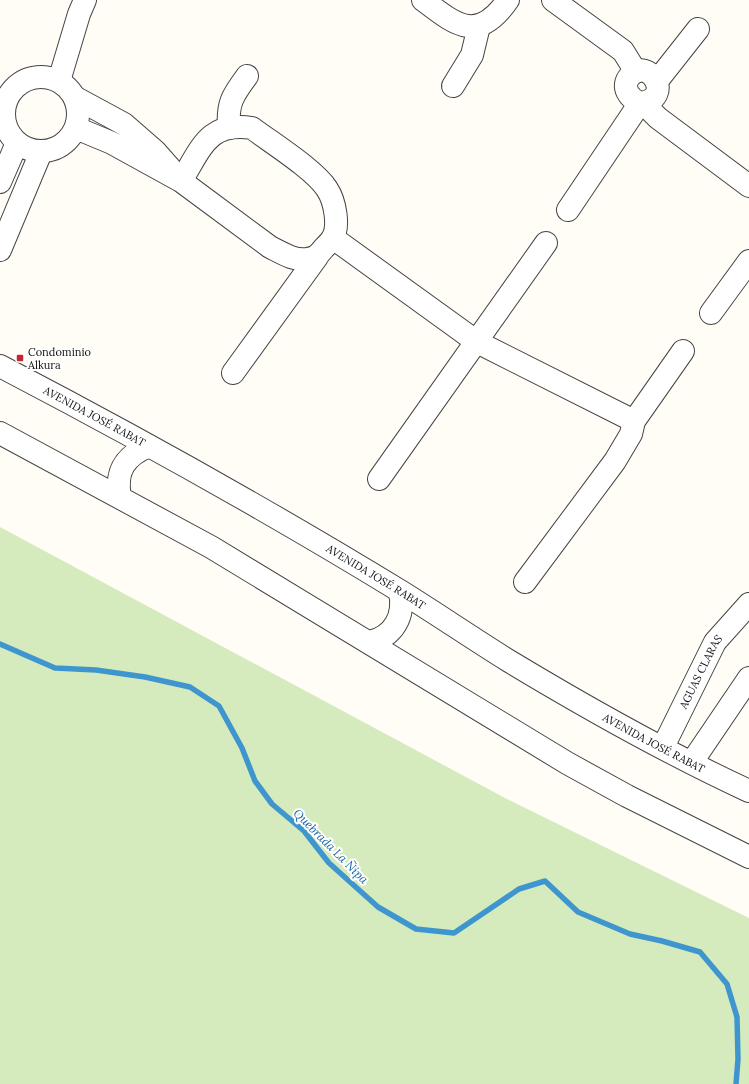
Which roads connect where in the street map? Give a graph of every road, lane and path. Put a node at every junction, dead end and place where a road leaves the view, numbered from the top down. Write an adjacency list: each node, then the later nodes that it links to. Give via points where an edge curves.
1 (85, 0): 9 (street)
2 (423, 0): 5 (street, via 457,24)
3 (508, 0): 5 (street, via 494,17)
4 (553, 0): 7 (street, via 623,51)
5 (478, 26): 11 (street, via 472,55)
6 (698, 29): 10 (street)
7 (636, 72): 10 (street, via 652,74); 13 (street, via 629,77 627,89 632,100)
8 (247, 76): 15 (street, via 232,98 228,111)
9 (59, 81): 12 (street, via 69,88); 16 (street, via 47,77 29,79 14,88 7,98 4,123 9,134)
10 (657, 81): 13 (street, via 655,97)
11 (453, 86)
12 (76, 98): 14 (street, via 79,113); 18 (street, via 124,124 155,151)
13 (644, 103): 20 (street, via 658,118); 21 (street)
14 (76, 128): 17 (street, via 71,138 62,145); 18 (street, via 112,143)
15 (229, 128): 18 (street, via 207,138); 22 (street, via 252,128 318,178 328,190 333,202 336,215)
16 (18, 143): 17 (street); 19 (street)
17 (41, 152): 24 (street)
18 (181, 181): 25 (street, via 270,247 295,259)
19 (0, 182)
20 (749, 186)
21 (568, 210)
22 (333, 238): 25 (street); 28 (street)
23 (546, 243): 28 (street)
24 (0, 250)
25 (317, 257): 31 (street)
26 (749, 261): 27 (street)
27 (711, 313)
28 (476, 342): 32 (street); 35 (street)
29 (683, 351): 32 (street)
30 (0, 366): 34 (street, AVENIDA JOSÉ RABAT)
31 (233, 373)
32 (634, 421): 37 (street, via 631,434 615,461)
33 (0, 433): 36 (street)
34 (149, 446): 36 (street, via 133,454 123,465 118,479); 38 (street, AVENIDA JOSÉ RABAT, via 234,493)
35 (380, 479)
36 (120, 497): 40 (street, via 211,547)
37 (525, 582)
38 (400, 592): 40 (street, via 402,604 397,624 388,635); 42 (street, AVENIDA JOSÉ RABAT, via 512,662)
39 (749, 604): 42 (street, AGUAS CLARAS, via 715,642)
40 (370, 642): 45 (street, via 567,763)
41 (749, 678): 43 (street)
42 (663, 747): 43 (street, AVENIDA JOSÉ RABAT)
43 (692, 762): 44 (street, AVENIDA JOSÉ RABAT)
44 (749, 791)
45 (749, 857)

